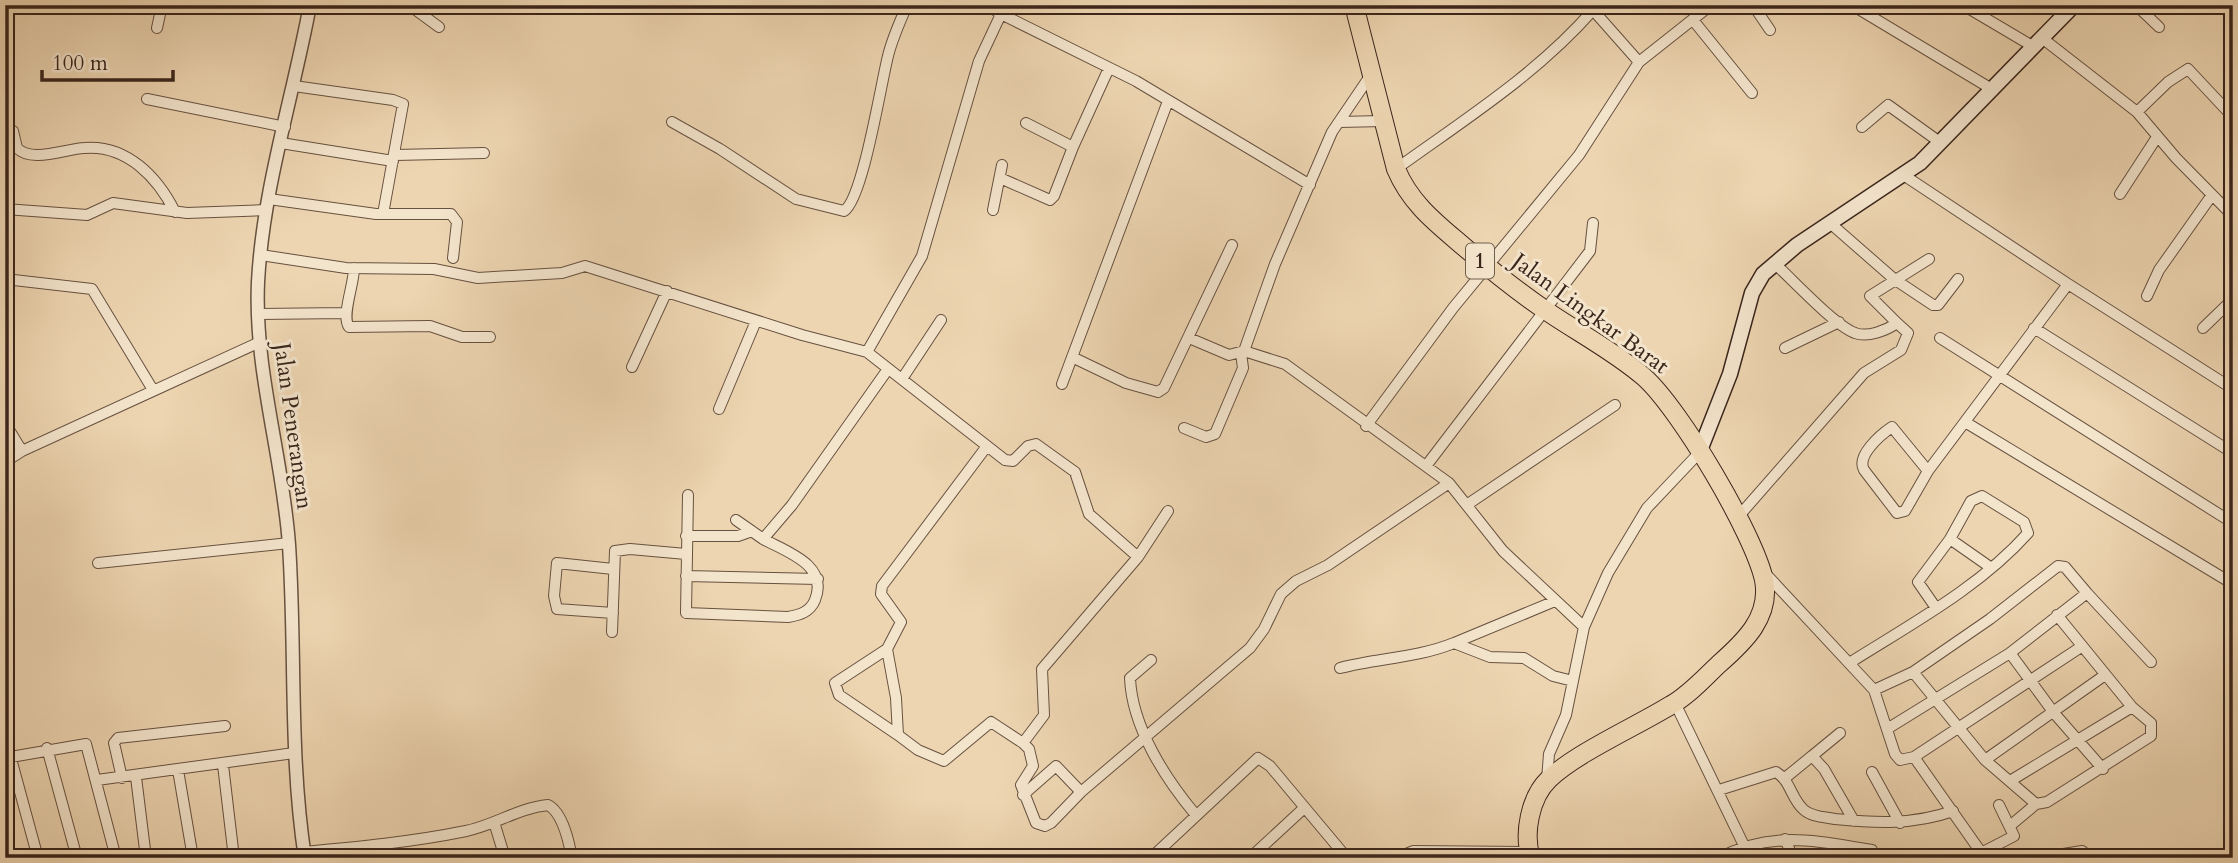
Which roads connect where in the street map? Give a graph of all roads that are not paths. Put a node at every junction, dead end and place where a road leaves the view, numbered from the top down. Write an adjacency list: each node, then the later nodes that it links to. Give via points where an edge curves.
1 (162, 5): 18 (street)
2 (310, 5): 24 (street, Jalan Penerangan)
3 (409, 5): 16 (street)
4 (907, 5): 32 (street, via 888,56 873,132 844,211 796,199)
5 (986, 5): 14 (street)
6 (1354, 5): 23 (highway, Jalan Lingkar Barat / 1)
7 (1712, 5): 15 (street)
8 (1753, 5): 19 (street)
9 (1852, 5): 25 (street)
10 (1963, 5): 20 (street)
11 (2074, 5): 20 (main road)
12 (2136, 5): 17 (street)
13 (1593, 8): 21 (street); 45 (street, via 1561,45)
14 (1001, 14): 22 (street); 87 (street, via 979,61 922,256)
15 (1693, 20): 21 (street); 26 (street)
16 (439, 27)
17 (2159, 27)
18 (157, 28)
19 (1770, 30)
20 (2038, 43): 25 (main road); 30 (street)
21 (1639, 62): 64 (street, via 1578,155)
22 (1109, 68): 28 (street); 41 (street)
23 (1370, 76): 31 (highway, Jalan Lingkar Barat / 1); 33 (street)
24 (294, 86): 35 (street, Jalan Penerangan); 43 (street, via 401,103 404,111)
25 (1990, 88): 40 (main road)
26 (1752, 93)
27 (147, 99): 35 (street)
28 (1168, 101): 48 (street); 89 (street)
29 (2231, 111): 30 (street, via 2186,69)
30 (2137, 112): 38 (street)
31 (1382, 121): 33 (street); 45 (highway, Jalan Lingkar Barat / 1)
32 (671, 122)
33 (1339, 122): 48 (street)
34 (1026, 123): 41 (street)
35 (285, 127): 39 (street, Jalan Penerangan)
36 (1862, 128): 40 (street, via 1888,105)
37 (12, 131): 54 (street, via 17,148 29,155 91,148 132,161 162,187)
38 (2157, 137): 49 (street); 50 (street)
39 (281, 143): 43 (street); 51 (street, Jalan Penerangan)
40 (1941, 143): 46 (main road)
41 (1073, 147): 47 (street, via 1050,200)
42 (484, 153): 43 (street)
43 (394, 158): 55 (street)
44 (1002, 164): 47 (street)
45 (1396, 169): 64 (highway, Jalan Lingkar Barat / 1, via 1423,212)
46 (1906, 176): 58 (main road); 69 (street)
47 (1000, 178): 53 (street)
48 (1310, 185): 88 (street)
49 (2120, 194)
50 (2212, 195): 56 (street); 71 (street)
51 (268, 204): 54 (street); 55 (street); 60 (street, Jalan Penerangan)
52 (5, 209): 54 (street, via 87,215 113,203)
53 (993, 209)
54 (175, 212)
55 (383, 215): 61 (street, via 451,214 457,222)
56 (2233, 216)
57 (1593, 223): 73 (street, via 1591,249)
58 (1830, 223): 63 (main road); 67 (street)
59 (1232, 245): 83 (street)
60 (261, 255): 65 (street); 75 (street, Jalan Penerangan)
61 (453, 258)
62 (1929, 259): 67 (street)
63 (1774, 263): 78 (street); 105 (main road, via 1752,293 1730,374)
64 (1487, 267): 73 (highway, Jalan Lingkar Barat / 1); 101 (street)
65 (354, 268): 70 (street, via 422,268 478,278 562,273 585,266); 74 (street, via 354,288)
66 (5, 279): 96 (street, via 92,289)
67 (1894, 279): 68 (street, via 1935,306); 79 (street, via 1870,298)
68 (1958, 279)
69 (2068, 284): 80 (street); 95 (street)
70 (667, 291): 77 (street); 90 (street)
71 (2147, 296)
72 (2233, 299): 81 (street)
73 (1546, 311): 105 (highway, Jalan Lingkar Barat / 1, via 1642,376 1668,402); 108 (street)
74 (346, 313): 75 (street); 82 (street, via 345,323 355,330 434,327 462,337)
75 (259, 314): 85 (street, Jalan Penerangan)
76 (941, 320): 93 (street)
77 (756, 321): 87 (street); 98 (street)
78 (1839, 322): 79 (street, via 1858,334); 86 (street)
79 (1898, 323): 114 (street, via 1908,333 1901,350 1864,373)
80 (2034, 328): 92 (street); 106 (street)
81 (2203, 328)
82 (490, 337)
83 (1189, 338): 88 (street, via 1229,355); 89 (street, via 1158,392)
84 (1940, 338): 92 (street)
85 (260, 342): 96 (street); 121 (street, Jalan Penerangan)
86 (1786, 348)
87 (867, 352): 91 (street)
88 (1242, 352): 101 (street, via 1285,364); 102 (street, via 1243,368 1216,435 1206,437)
89 (1072, 358): 94 (street)
90 (632, 368)
91 (888, 369): 93 (street); 119 (street)
92 (2001, 375): 99 (street); 115 (street, via 2225,518)
93 (902, 379): 103 (street)
94 (1062, 384)
95 (2233, 389)
96 (153, 390): 104 (street)
97 (1615, 405): 112 (street)
98 (719, 409)
99 (1965, 422): 109 (street); 130 (street)
100 (5, 424): 104 (street)
101 (1367, 426): 108 (street)
102 (1184, 428)
103 (987, 446): 123 (street, via 1009,461 1036,444 1075,472 1089,514); 140 (street, via 882,586 881,594 901,622)
104 (22, 451): 107 (street)
105 (1699, 453): 114 (highway, Jalan Lingkar Barat / 1); 136 (street, via 1633,528)
106 (2233, 453)
107 (5, 462)
108 (1426, 466): 110 (street)
109 (1928, 471): 109 (street, via 1892,428 1862,457 1864,470 1897,513 1906,511)
110 (1449, 483): 112 (street); 160 (street, via 1328,565 1296,581 1281,594 1250,648)
111 (688, 495): 118 (street)
112 (1468, 505): 132 (street, via 1503,551)
113 (1168, 511): 123 (street)
114 (1738, 517): 127 (highway, Jalan Lingkar Barat / 1)
115 (2233, 518)
116 (736, 520): 117 (street)
117 (752, 531): 118 (street, via 738,536); 119 (street)
118 (686, 536): 122 (street)
119 (763, 539): 129 (street, via 809,564)
120 (1950, 539): 125 (street); 125 (street, via 1977,496 2024,522 2028,533); 133 (street, via 1918,582)
121 (289, 543): 124 (street); 164 (street, Jalan Penerangan)
122 (686, 554): 126 (street, via 619,549); 128 (street)
123 (1138, 557): 162 (street, via 1042,669 1044,715)
124 (98, 563)
125 (1990, 567): 133 (street)
126 (613, 569): 134 (street); 134 (street, via 553,563 557,609)
127 (1761, 569): 143 (street); 152 (highway, Jalan Lingkar Barat / 1, via 1764,604 1751,635)
128 (686, 576): 129 (street); 129 (street, via 686,613 707,616 801,615 814,602)
129 (818, 579)
130 (2233, 584)
131 (2087, 593): 135 (street); 144 (street); 146 (street, via 2065,567 2058,566)
132 (1555, 601): 136 (street); 138 (street)
133 (1936, 608): 143 (street)
134 (613, 613): 137 (street)
135 (2057, 615): 139 (street); 141 (street)
136 (1584, 627): 148 (street)
137 (612, 632)
138 (1454, 643): 145 (street, via 1433,652); 148 (street, via 1490,657 1524,658 1553,676)
139 (2081, 648): 147 (street); 149 (street)
140 (887, 649): 159 (street); 159 (street, via 842,676 835,688)
141 (2010, 653): 149 (street); 151 (street)
142 (1151, 660): 160 (street, via 1130,678)
143 (1851, 662): 150 (street)
144 (2151, 662)
145 (1340, 668)
146 (1913, 672): 150 (street); 151 (street)
147 (2105, 675): 153 (street); 154 (street)
148 (1573, 681): 177 (street, via 1562,729 1549,754)
149 (2032, 683): 154 (street); 157 (street)
150 (1874, 690): 156 (street)
151 (1937, 700): 156 (street); 157 (street)
152 (1675, 703): 177 (highway, Jalan Lingkar Barat / 1); 179 (street)
153 (2132, 707): 161 (street); 170 (street, via 2151,723 2151,736)
154 (2054, 713): 161 (street); 168 (street)
155 (225, 726): 174 (street, via 118,738 114,743)
156 (1887, 729): 167 (street, via 1900,760)
157 (1958, 730): 167 (street); 168 (street)
158 (1840, 733): 166 (street)
159 (898, 735): 162 (street, via 937,760 948,759 987,723 995,723)
160 (1147, 738): 180 (street); 186 (street, via 1164,773)
161 (2078, 741): 170 (street); 178 (street)
162 (1023, 743): 181 (street, via 1033,766 1021,785)
163 (47, 748): 165 (street); 176 (street, via 86,744); 200 (street)
164 (294, 753): 169 (street); 195 (street, Jalan Penerangan)
165 (8, 756): 199 (street)
166 (1812, 756): 175 (street); 187 (street)
167 (1914, 757): 185 (street)
168 (1985, 760): 178 (street)
169 (223, 765): 171 (street); 204 (street)
170 (2103, 769): 182 (street, via 2048,802)
171 (178, 770): 173 (street); 203 (street)
172 (1872, 772): 189 (street)
173 (136, 777): 174 (street); 202 (street)
174 (122, 778): 176 (street)
175 (1785, 778): 179 (street, via 1771,772); 187 (street, via 1804,810)
176 (97, 780): 201 (street)
177 (1547, 781): 196 (highway, via 1530,816)
178 (2010, 781): 182 (street)
179 (1719, 790): 193 (street)
180 (1081, 792): 181 (street, via 1056,766); 181 (street, via 1045,827 1033,819)
181 (1023, 795)
182 (2036, 804): 190 (street)
183 (1999, 805): 190 (street)
184 (1303, 809): 186 (street, via 1270,766 1258,758); 209 (street); 210 (street)
185 (1953, 811): 189 (street); 197 (street)
186 (1195, 814): 208 (street)
187 (1854, 821): 189 (street)
188 (494, 822): 192 (street); 206 (street); 207 (street, via 523,810 552,807)
189 (1900, 823)
190 (2011, 825): 197 (street, via 2013,837)
191 (1785, 839): 193 (street); 194 (street); 214 (street)
192 (385, 845): 195 (street); 205 (street)
193 (1744, 845): 212 (street); 213 (street)
194 (1872, 849)
195 (304, 855)
196 (1530, 855): 211 (street, via 1412,851)
197 (1984, 855)
198 (2089, 855): 215 (street)
199 (38, 858)
200 (77, 858)
201 (116, 858)
202 (146, 858)
203 (193, 858)
204 (234, 858)
205 (388, 858)
206 (506, 858)
207 (572, 858)
208 (1151, 858)
209 (1250, 858)
210 (1347, 858)
211 (1396, 858)
212 (1719, 858)
213 (1750, 858)
214 (1793, 858)
215 (2039, 858)

